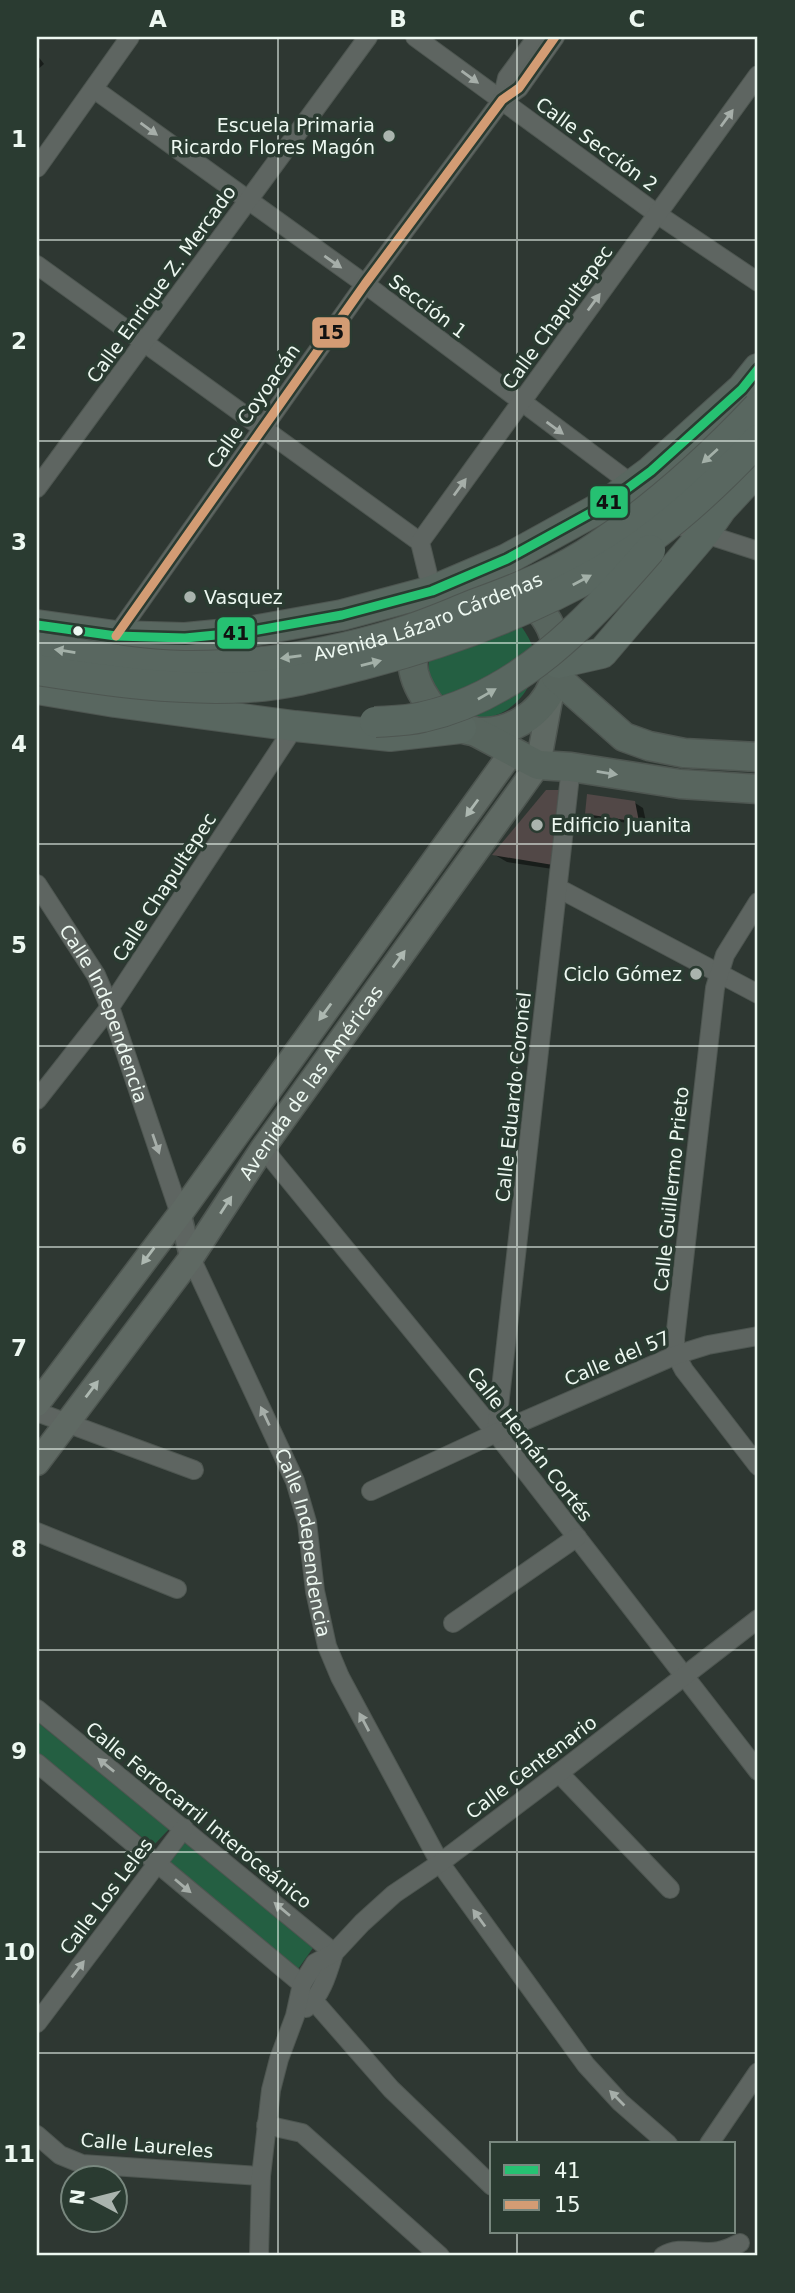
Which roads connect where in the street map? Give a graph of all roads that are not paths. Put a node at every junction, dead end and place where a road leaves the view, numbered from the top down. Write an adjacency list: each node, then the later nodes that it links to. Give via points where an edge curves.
1 (130, 37): 7 (street)
2 (369, 37): 10 (street, Calle Enrique Z. Mercado)
3 (415, 37): 8 (street, Calle Sección 2, one-way to 8)
4 (537, 37): 8 (street, Calle Coyoacán, via 507,78)
5 (555, 37): 8 (street, Calle Coyoacán, via 519,88)
6 (758, 75): 11 (street, Calle Chapultepec, one-way to 6)
7 (93, 89): 9 (street); 10 (street, Sección 1, one-way to 10)
8 (502, 100): 11 (street, Calle Sección 2); 14 (street, Calle Coyoacán)
9 (37, 168)
10 (247, 201): 14 (street, Sección 1, one-way to 14); 15 (street, Calle Enrique Z. Mercado)
11 (657, 214): 13 (street, Calle Sección 2); 17 (street, Calle Chapultepec, one-way to 11)
12 (37, 265): 15 (street)
13 (758, 282)
14 (365, 284): 17 (street, Sección 1); 19 (street, Calle Coyoacán)
15 (145, 344): 19 (street); 23 (street, Calle Enrique Z. Mercado)
16 (758, 369): 22 (highway, via 742,389)
17 (522, 403): 22 (street, Sección 1, one-way to 22); 27 (street, Calle Chapultepec, one-way to 17)
18 (758, 407): 33 (highway, Avenida Lázaro Cárdenas, one-way to 33, bridge, via 718,450 596,548 526,585 400,633 322,653 183,666)
19 (263, 427): 27 (street); 32 (street, Calle Coyoacán)
20 (758, 440): 25 (highway, Avenida Lázaro Cárdenas, bridge)
21 (758, 469): 26 (highway)
22 (642, 478): 24 (highway); 26 (highway, via 678,506)
23 (37, 488)
24 (605, 505): 26 (street); 29 (highway, via 628,520 642,537 653,558); 30 (highway, via 507,559)
25 (678, 516): 34 (highway, Avenida Lázaro Cárdenas, one-way to 25, bridge, via 181,688 251,687 328,674 407,653 531,607 606,568); 37 (highway, one-way to 25, bridge, via 186,701 374,722 422,718 476,700 522,674 617,588)
26 (713, 521): 28 (street); 29 (highway)
27 (420, 542): 30 (street)
28 (758, 551)
29 (656, 590): 35 (highway, via 602,653)
30 (432, 591): 32 (highway, via 342,615 247,632 185,638); 35 (main road, via 456,585 488,586 511,590 531,602 546,618 556,640); 39 (main road, via 412,660 419,689 436,713)
31 (37, 625): 32 (highway)
32 (116, 636)
33 (37, 647)
34 (37, 670)
35 (555, 676): 39 (main road, via 539,709 520,723 498,731); 41 (main road, via 624,737 684,753); 42 (main road, Avenida de las Américas)
36 (37, 689): 37 (highway)
37 (115, 702): 38 (highway)
38 (295, 726): 39 (highway, via 390,736); 50 (street, Calle Chapultepec)
39 (468, 730): 40 (main road)
40 (512, 752): 42 (main road); 53 (main road, Avenida de las Américas, one-way to 53)
41 (758, 757)
42 (538, 765): 43 (main road); 52 (main road, Avenida de las Américas, one-way to 42)
43 (571, 767): 44 (main road, one-way to 44, via 680,784); 46 (street, Calle Eduardo Coronel)
44 (758, 789)
45 (37, 884): 50 (street, Calle Independencia, via 96,975)
46 (558, 888): 48 (street); 60 (street, Calle Eduardo Coronel)
47 (758, 902): 48 (street, Calle Guillermo Prieto)
48 (719, 971): 49 (street); 56 (street, Calle Guillermo Prieto)
49 (758, 994)
50 (110, 1007): 51 (street, Calle Chapultepec); 53 (street, Calle Independencia, one-way to 53)
51 (37, 1100)
52 (263, 1148): 54 (main road, Avenida de las Américas, one-way to 52); 60 (street, Calle Hernán Cortés)
53 (180, 1214): 54 (street, Calle Independencia); 57 (main road, Avenida de las Américas, one-way to 57)
54 (191, 1258): 59 (main road, Avenida de las Américas, one-way to 54); 76 (street, Calle Independencia, one-way to 54, via 327,1646 307,1522 295,1481)
55 (758, 1336): 56 (street, Calle del 57)
56 (676, 1354): 60 (street, Calle del 57); 62 (street)
57 (37, 1404)
58 (37, 1412): 59 (street)
59 (67, 1422): 61 (main road, Avenida de las Américas); 63 (street)
60 (496, 1433): 64 (street, Calle del 57); 66 (street, Calle Hernán Cortés)
61 (37, 1463)
62 (758, 1466)
63 (194, 1470)
64 (371, 1491)
65 (37, 1532): 67 (street)
66 (577, 1537): 69 (street); 70 (street, Calle Hernán Cortés)
67 (177, 1589)
68 (758, 1619): 70 (street, Calle Centenario)
69 (453, 1623)
70 (682, 1676): 73 (street, Calle Hernán Cortés); 74 (street, Calle Centenario)
71 (37, 1709): 75 (street, Calle Ferrocarril Interoceánico, one-way to 71)
72 (37, 1763): 77 (street)
73 (758, 1771)
74 (559, 1773): 76 (street, Calle Centenario); 78 (street)
75 (184, 1828): 77 (street, Calle Los Leles); 79 (street, Calle Ferrocarril Interoceánico, one-way to 75)
76 (440, 1863): 79 (street, Calle Centenario, via 394,1894); 87 (street, Calle Independencia, one-way to 76, via 586,2065)
77 (157, 1864): 80 (street, one-way to 80); 83 (street, Calle Los Leles, one-way to 77)
78 (670, 1889)
79 (334, 1953): 80 (street, Calle Centenario, via 315,1964); 81 (street, Calle Centenario)
80 (302, 1984): 82 (street, Calle Centenario)
81 (314, 2001): 82 (street, Calle Centenario); 90 (street, via 391,2090)
82 (295, 2016): 85 (street, Calle Centenario, via 279,2059)
83 (37, 2024)
84 (758, 2073): 88 (street)
85 (266, 2125): 89 (street, Calle Centenario); 93 (street, via 302,2133)
86 (37, 2135): 89 (street, Calle Laureles, via 60,2155 82,2164)
87 (666, 2142)
88 (710, 2142)
89 (261, 2176): 92 (street, Calle Centenario)
90 (490, 2184)
91 (740, 2244): 94 (street, via 718,2252 685,2250)
92 (259, 2256)
93 (440, 2256)
94 (663, 2256)

